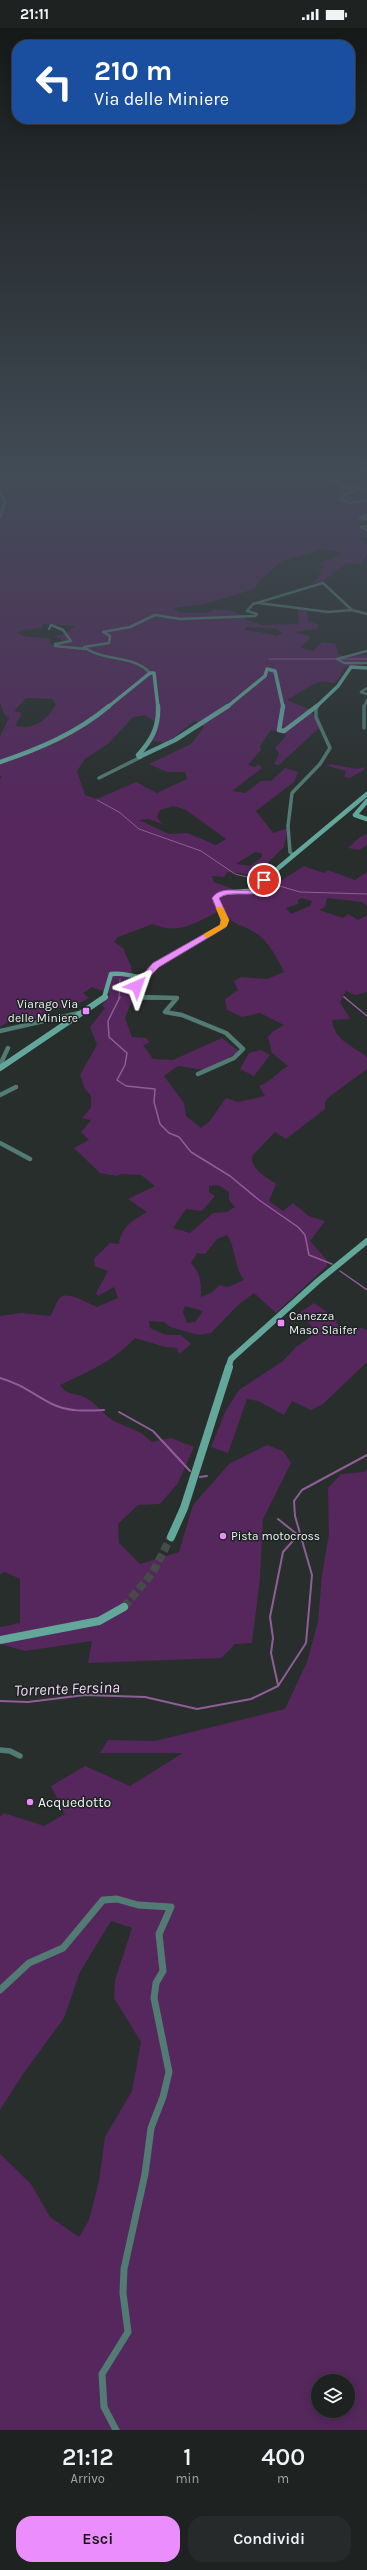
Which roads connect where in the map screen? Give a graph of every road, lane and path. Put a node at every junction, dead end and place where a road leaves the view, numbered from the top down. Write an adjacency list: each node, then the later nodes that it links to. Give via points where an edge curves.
1 (302, 589): 3 (street)
2 (330, 589): 4 (street)
3 (256, 602): 4 (street, via 284,608); 7 (street, via 247,611 257,614 249,618 219,616 180,619 155,615 130,627 103,632 110,636 109,643)
4 (352, 610): 5 (street)
5 (367, 614)
6 (50, 629): 7 (street, via 51,625 62,630 71,641 55,646)
7 (84, 649): 11 (street, via 125,660 147,669)
8 (367, 651): 9 (street, via 349,654 337,660 344,663)
9 (367, 663)
10 (367, 668): 15 (street, via 351,667 346,677 323,703)
11 (150, 673): 17 (street, via 154,673 156,682 159,723 150,744 138,755); 18 (street, via 90,722 35,750)
12 (367, 688): 13 (street, via 361,692)
13 (367, 694)
14 (367, 700): 16 (street, via 364,706)
15 (316, 707): 17 (street, via 284,731 280,731 282,698 277,686 276,671 268,670 265,676 227,707 175,740); 23 (street, via 316,717 330,748 320,764 292,793 288,826 290,852)
16 (364, 728)
17 (141, 757): 19 (street)
18 (0, 762)
19 (99, 778)
20 (367, 794): 23 (street, via 338,821)
21 (367, 800): 22 (street, via 355,815)
22 (367, 819)
23 (293, 855): 25 (street, via 264,880 258,890 251,893 223,892 218,895 215,898 225,920 223,926 156,965)
24 (133, 977): 25 (street); 26 (street); 27 (street, via 124,972 111,974 104,1000)
25 (143, 977): 26 (street)
26 (137, 986): 32 (street, via 136,994 140,998 177,998 165,1012 174,1016 182,1015 226,1033 243,1049 234,1058)
27 (89, 1011): 28 (street); 31 (street)
28 (0, 1031)
29 (8, 1048): 30 (street)
30 (0, 1065)
31 (0, 1068)
32 (198, 1074)
33 (16, 1087): 34 (street)
34 (0, 1095)
35 (0, 1143): 36 (street)
36 (30, 1159)
37 (367, 1241): 38 (street, via 231,1359 184,1508)
38 (171, 1537)
39 (124, 1607): 40 (street, via 99,1621)
40 (0, 1640)
41 (0, 1750): 42 (street)
42 (20, 1756)
43 (0, 1990): 44 (street, via 29,1963 63,1948 103,1900 117,1899 138,1905 171,1907 160,1934 162,1971 156,1983 154,1998 169,2072 151,2128 145,2174 124,2269 123,2293 128,2332 102,2374 104,2407)
44 (116, 2430)

